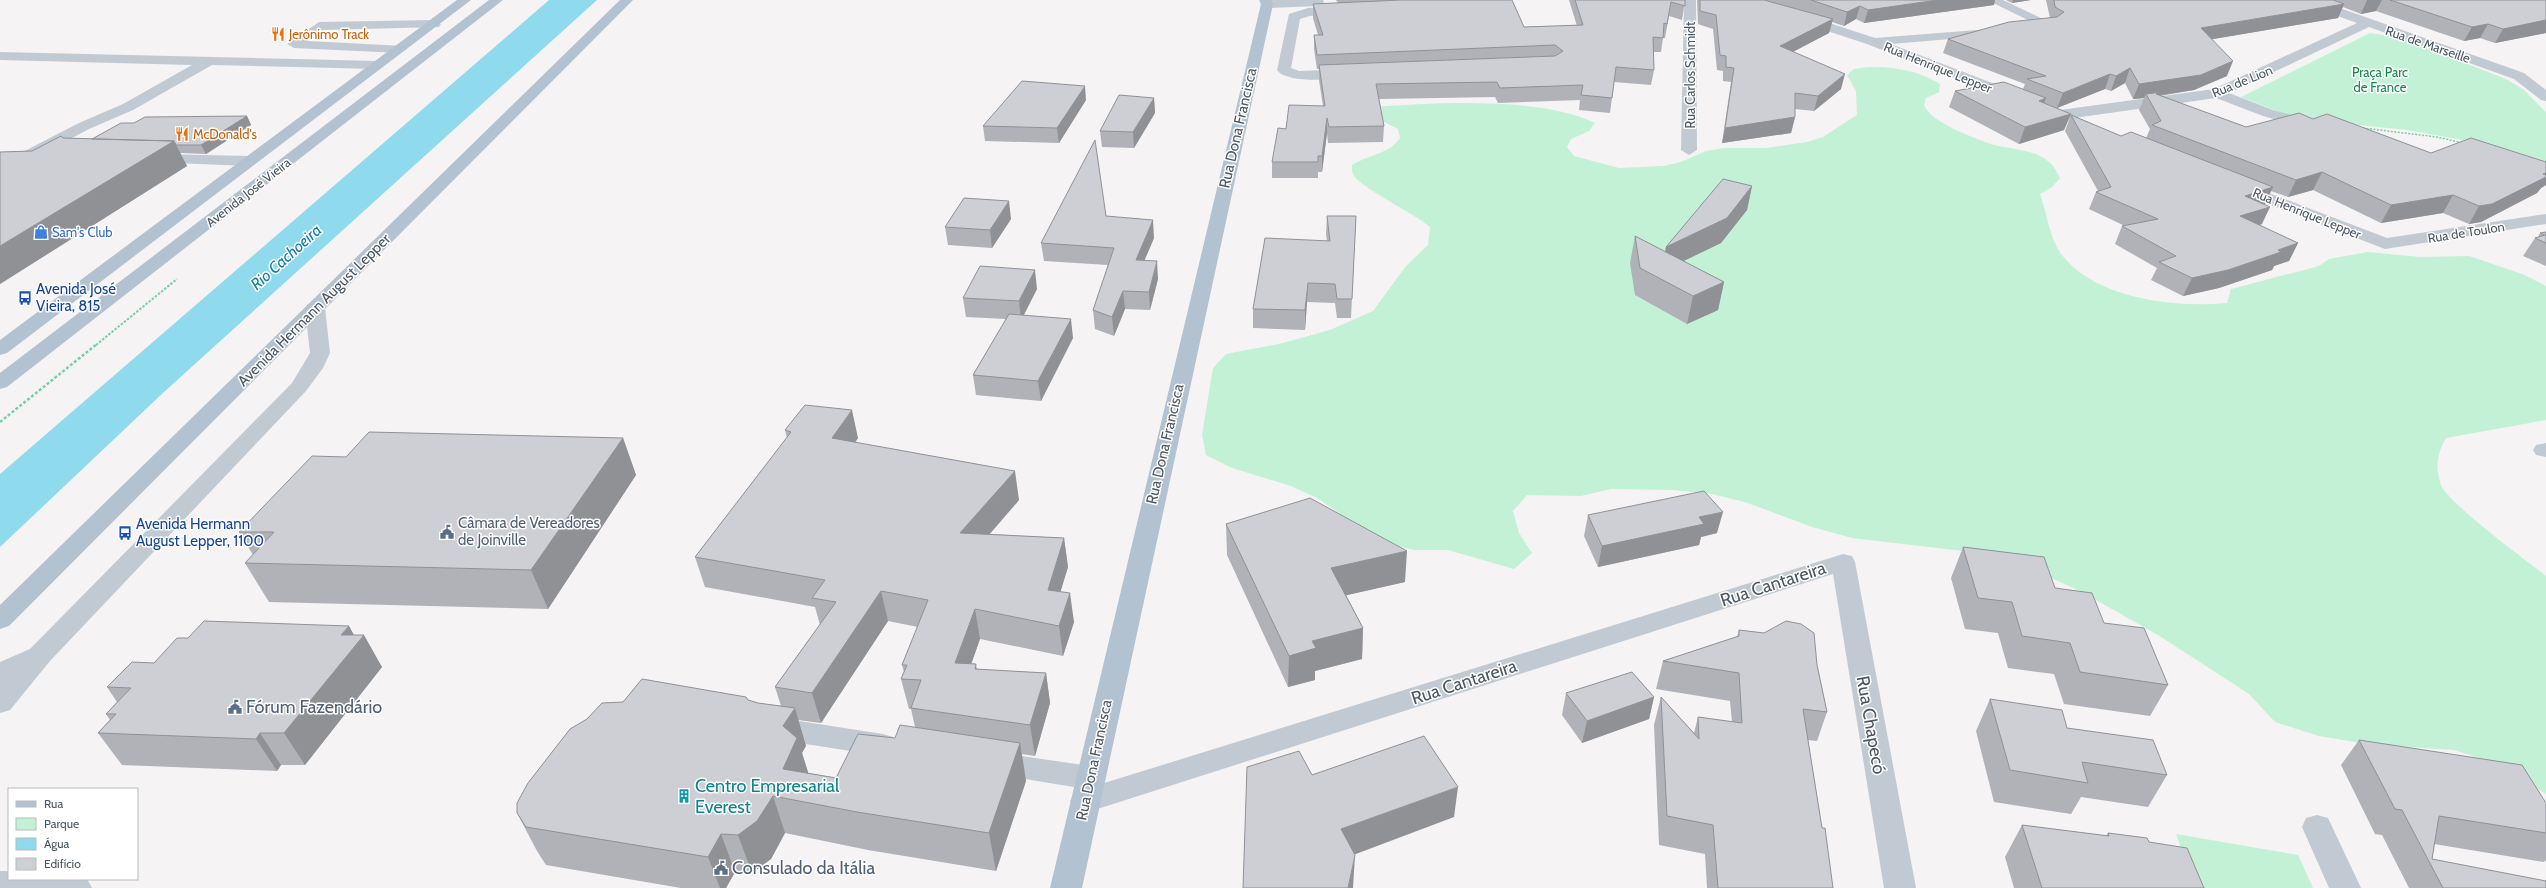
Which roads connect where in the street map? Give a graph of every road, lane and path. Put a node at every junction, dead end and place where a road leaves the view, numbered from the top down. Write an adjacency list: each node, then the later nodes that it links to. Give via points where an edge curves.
1 (465, 0): 10 (main road, Avenida José Vieira)
2 (497, 0): 34 (main road, Avenida José Vieira)
3 (627, 0): 32 (main road, Avenida Hermann August Lepper)
4 (1690, 0): 25 (street, Rua Carlos Schmidt)
5 (1993, 0): 11 (street, via 2051,26)
6 (2305, 0): 9 (street, Rua de Marseille)
7 (1266, 2): 17 (street, via 1355,5 1308,12 1294,17 1284,70 1297,75); 43 (main road, Rua Dona Francisca)
8 (1788, 14): 11 (street, Rua Henrique Lepper)
9 (2368, 23): 18 (street, Rua de Lion); 19 (street, Rua de Marseille, via 2519,76)
10 (434, 24): 12 (main road, Avenida José Vieira); 12 (street, via 319,26 294,44)
11 (1872, 41): 20 (street, Rua Henrique Lepper)
12 (400, 49): 16 (main road, Avenida José Vieira)
13 (0, 56): 14 (street)
14 (209, 61): 15 (street); 16 (street)
15 (196, 69): 16 (street); 28 (street, via 128,107 84,126 20,160)
16 (373, 69): 27 (main road, Avenida José Vieira)
17 (1362, 73)
18 (2218, 93): 21 (street, via 2268,113); 22 (street, Rua de Lion, via 2053,112)
19 (2546, 97)
20 (2025, 101)
21 (2305, 123)
22 (2089, 127)
23 (2362, 128): 24 (path, via 2437,137)
24 (2466, 144)
25 (1689, 150)
26 (139, 159): 27 (street)
27 (250, 161): 33 (main road, Avenida José Vieira)
28 (0, 163)
29 (2222, 180): 31 (street, Rua Henrique Lepper)
30 (2546, 220): 31 (street, Rua de Toulon)
31 (2385, 244)
32 (315, 308): 36 (main road, Avenida Hermann August Lepper); 37 (street, via 320,353 299,387)
33 (0, 349)
34 (0, 383)
35 (1843, 562): 43 (street, Rua Cantareira); 48 (street, Rua Chapecó)
36 (0, 620)
37 (41, 654): 38 (street); 39 (street)
38 (0, 674)
39 (0, 703)
40 (771, 728): 41 (street)
41 (911, 750)
42 (965, 758): 43 (street)
43 (1087, 790): 47 (main road, Rua Dona Francisca)
44 (2317, 827): 49 (street)
45 (0, 884): 46 (street)
46 (76, 888)
47 (1066, 888)
48 (1900, 888)
49 (2345, 888)

